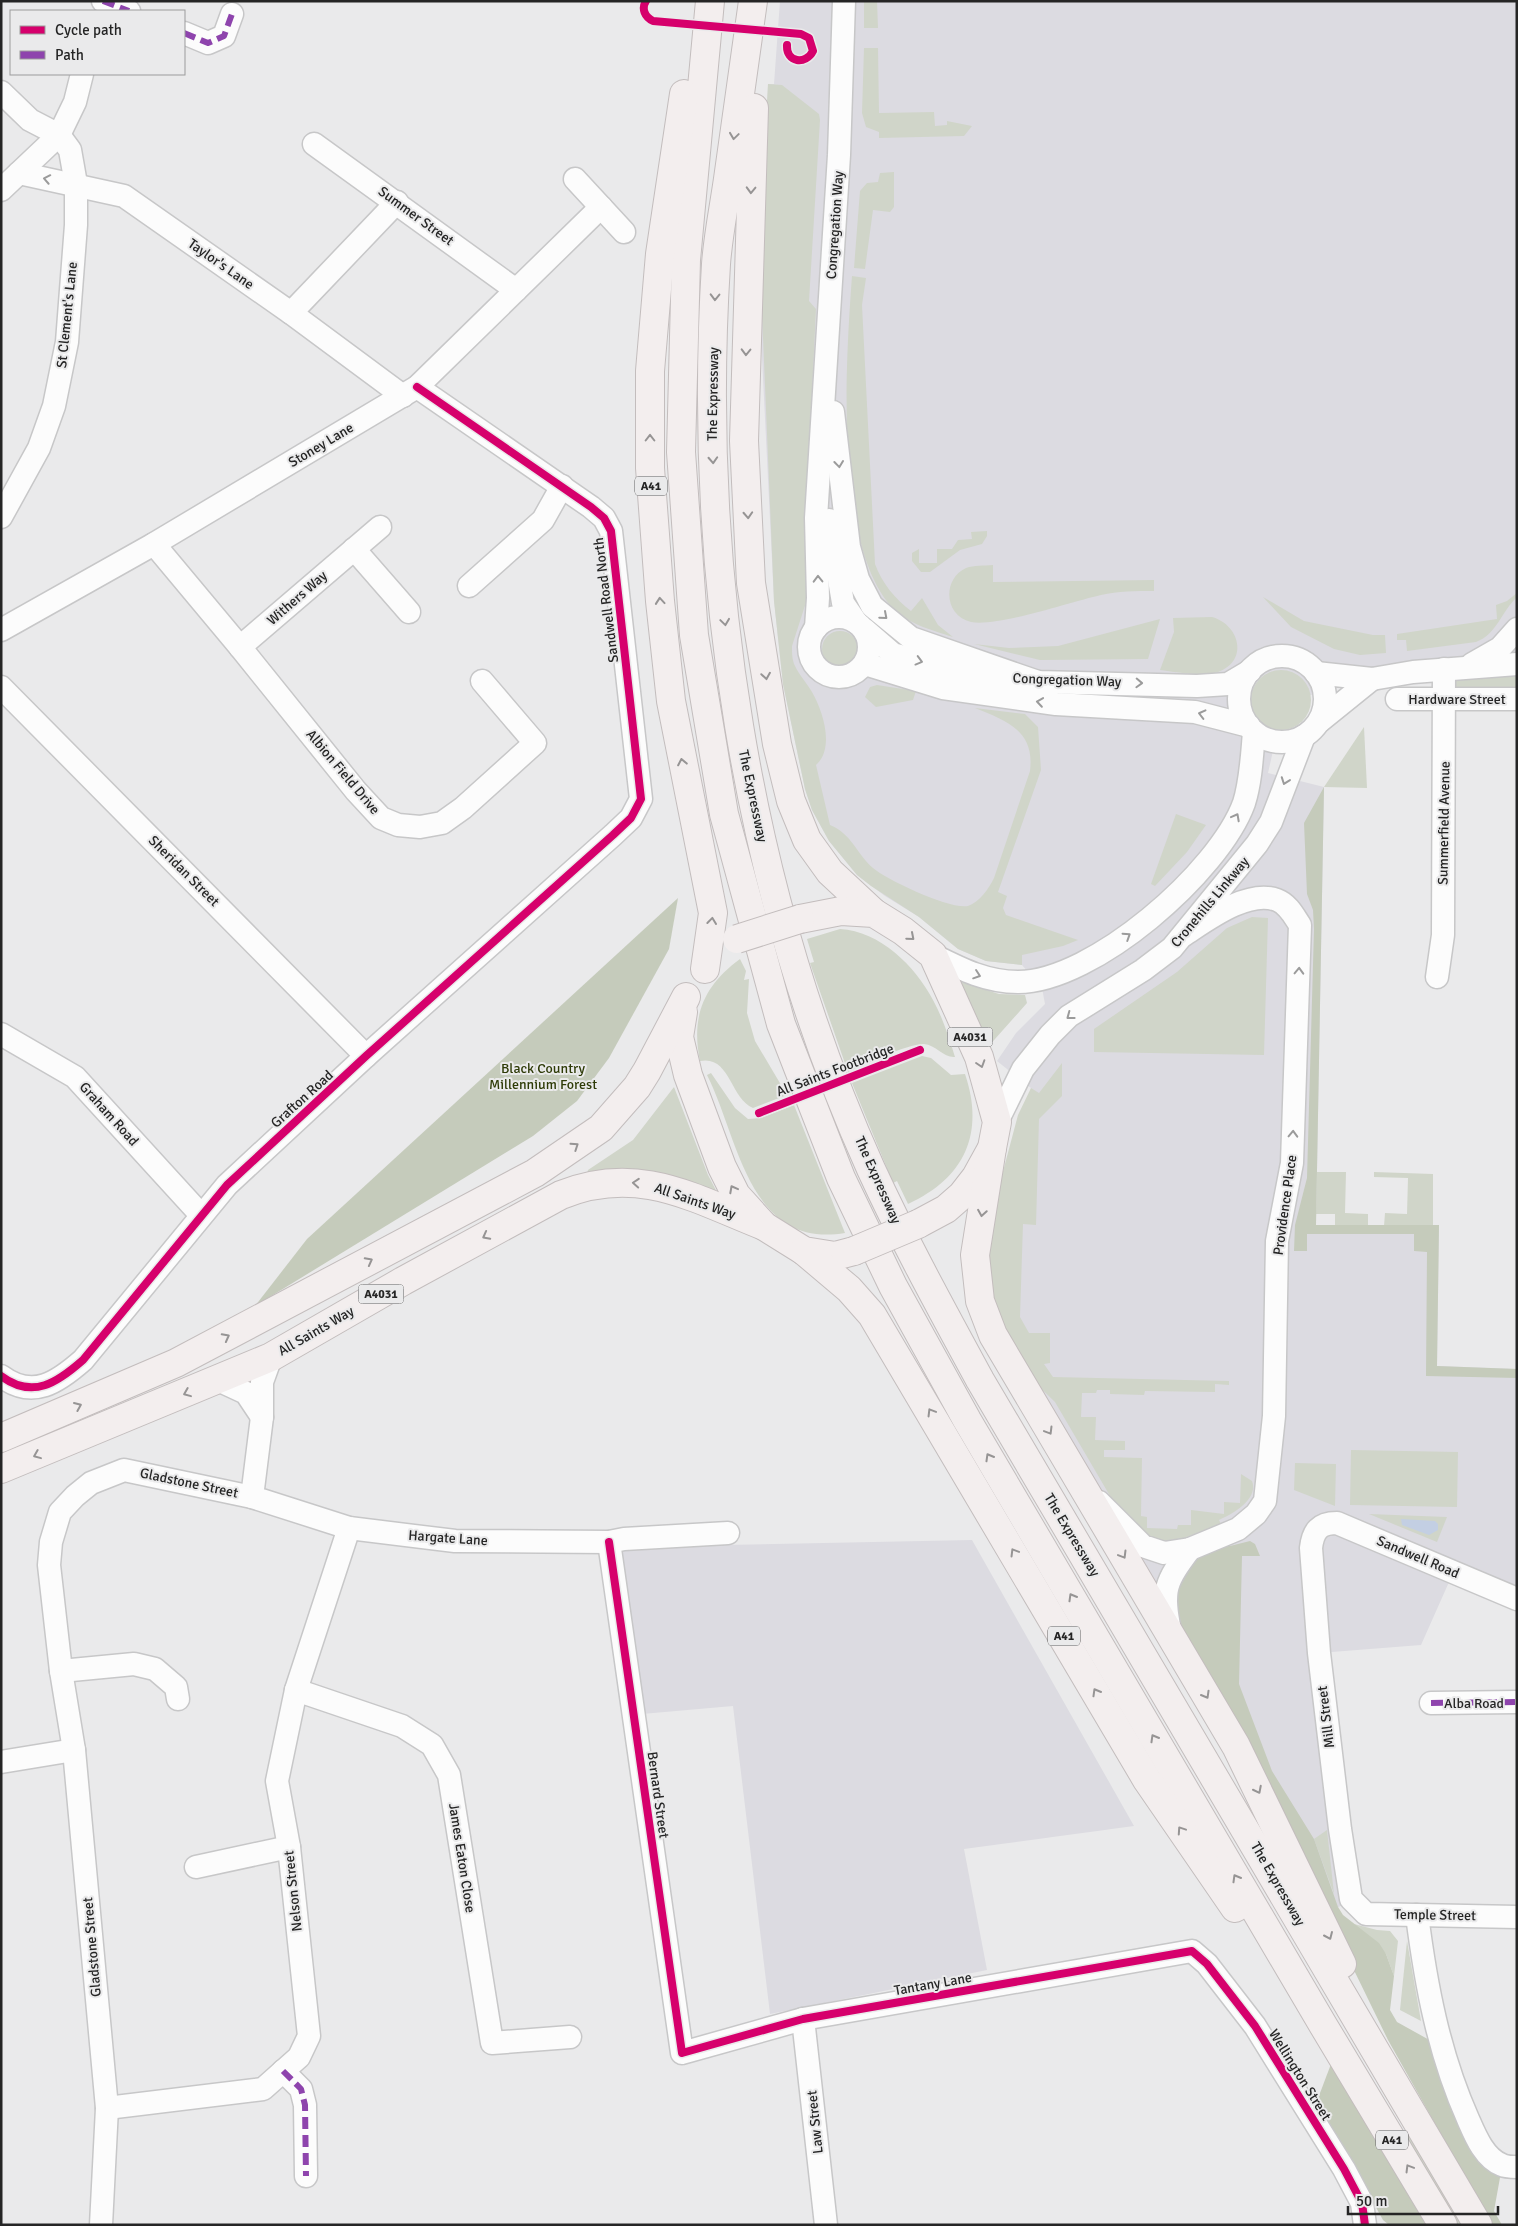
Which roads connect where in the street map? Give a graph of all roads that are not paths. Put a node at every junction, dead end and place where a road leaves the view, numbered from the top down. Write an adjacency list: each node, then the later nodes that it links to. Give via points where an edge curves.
1 (103, 1): 7 (street)
2 (702, 1): 57 (highway, A41, one-way to 2, via 713,913 671,700 650,468 650,371 660,254 684,92)
3 (710, 1): 97 (highway, A41, one-way to 3, via 967,1420 893,1286 841,1178 781,1024 724,814 692,616 681,452 686,260)
4 (753, 1): 95 (highway, The Expressway / A41, one-way to 95, via 716,262 712,443 720,587 740,737 764,853 799,974 824,1050 864,1152 920,1271 980,1380)
5 (757, 1): 54 (highway, one-way to 54, via 744,441 751,583 777,744 791,801 807,840 825,864)
6 (844, 1): 23 (street, Congregation Way)
7 (126, 10)
8 (232, 14): 9 (street, via 224,36 208,43)
9 (185, 33)
10 (82, 75): 12 (street, via 75,102)
11 (1, 92): 12 (street, via 30,120)
12 (59, 135): 14 (street); 16 (street, St Clement's Lane, via 70,150)
13 (314, 144): 18 (street, Summer Street)
14 (19, 173): 16 (street, Taylor's Lane, one-way to 14); 17 (street)
15 (576, 179): 19 (street)
16 (76, 184): 22 (street, Taylor's Lane, via 124,196); 27 (street, St Clement's Lane, via 67,342 54,406 39,448)
17 (1, 190)
18 (398, 202): 21 (street, Summer Street); 22 (street)
19 (601, 207): 20 (street); 21 (street, Stoney Lane)
20 (624, 232)
21 (516, 290): 24 (street, Stoney Lane)
22 (291, 313): 24 (street, Taylor's Lane)
23 (828, 364): 25 (street, Congregation Way); 46 (street, one-way to 46, via 849,547 858,579 872,606 911,638)
24 (410, 391): 26 (street, Sandwell Road North); 29 (street, Stoney Lane)
25 (821, 449): 33 (street, Congregation Way, via 831,542 843,602); 34 (street, Congregation Way, one-way to 25, via 816,518)
26 (562, 486): 31 (street, via 543,520); 53 (street, Sandwell Road North, via 598,512 611,531 641,799)
27 (1, 516)
28 (380, 527): 30 (street, Withers Way)
29 (154, 544): 36 (street, Stoney Lane); 37 (street, Albion Field Drive)
30 (354, 549): 32 (street); 37 (street, Withers Way)
31 (471, 576)
32 (409, 612)
33 (860, 625): 34 (street, via 839,617 831,618); 38 (street, Congregation Way, via 870,647); 46 (street, Congregation Way, one-way to 46, via 893,654 960,672)
34 (816, 628): 38 (street, Congregation Way, via 810,640 810,652 814,663 823,672 846,677)
35 (1517, 629): 40 (street, via 1500,648)
36 (1, 630)
37 (240, 647): 45 (street, Albion Field Drive, via 356,792 381,818 398,825 420,827 442,823 536,743)
38 (865, 664): 51 (street, Congregation Way, one-way to 38, via 1195,712 1056,704 943,688)
39 (1517, 664): 40 (street)
40 (1467, 667): 41 (street)
41 (1444, 669): 44 (street); 48 (street, Summerfield Avenue)
42 (1250, 671): 43 (street, via 1259,663 1284,656 1300,660); 46 (street, Congregation Way, one-way to 42, via 1197,686 1228,684); 51 (street, Cronehills Linkway, via 1239,698 1242,716)
43 (1316, 673): 44 (street); 52 (street, Cronehills Linkway, via 1322,682 1325,701)
44 (1372, 679): 52 (street)
45 (482, 681)
46 (1038, 682)
47 (1, 686): 61 (street, Sheridan Street)
48 (1445, 698): 49 (street, Hardware Street); 50 (street, Hardware Street); 58 (street, Summerfield Avenue, via 1443,935)
49 (1397, 699)
50 (1517, 699)
51 (1252, 729): 52 (street, via 1277,742 1294,741); 56 (street, Cronehills Linkway, one-way to 51, via 977,977 1004,982 1034,981 1083,964 1138,928 1189,884 1228,833 1244,803)
52 (1312, 729): 55 (street, Cronehills Linkway, one-way to 55, via 1271,822)
53 (631, 818): 61 (street, Grafton Road)
54 (874, 913): 56 (highway, A4031, one-way to 56, via 903,930); 57 (highway, A4031, bridge, via 841,911 800,919 737,939 721,949)
55 (1184, 935): 62 (street, Cronehills Linkway, one-way to 62, via 1143,970 1069,1016 1050,1035 1023,1069); 78 (street, Providence Place, one-way to 55, via 1238,1529 1256,1514 1265,1501 1274,1416 1277,1242 1292,1163 1300,925 1287,907 1276,900 1261,898 1218,912)
56 (932, 956): 62 (highway, A4031, one-way to 62, via 979,1057)
57 (705, 969): 59 (highway, A4031)
58 (1437, 977)
59 (686, 997): 64 (highway, A4031, one-way to 59, via 736,1195 693,1090 679,1037); 70 (highway, A4031, one-way to 59, via 176,1364 535,1173 601,1128 648,1071)
60 (1, 1034): 63 (street, Graham Road, via 75,1077)
61 (366, 1056): 63 (street, Grafton Road, via 227,1185)
62 (994, 1135): 65 (highway, A4031, bridge, via 976,1177 946,1208 854,1252 835,1256); 72 (highway, A41, one-way to 72, via 975,1255 980,1301 993,1335)
63 (201, 1215): 67 (street, Grafton Road, via 83,1360 60,1380 31,1388)
64 (764, 1226): 65 (highway, A4031); 66 (highway, All Saints Way / A4031, one-way to 66, via 666,1188 637,1182 581,1187 403,1281)
65 (804, 1251): 97 (highway, A41, one-way to 65, via 1268,1956 1147,1780 872,1315 849,1289)
66 (270, 1357): 68 (highway, All Saints Way / A4031); 69 (street, via 262,1382)
67 (1, 1376)
68 (218, 1380): 69 (street, via 246,1393); 71 (highway, All Saints Way / A4031, one-way to 71)
69 (262, 1417): 73 (street)
70 (1, 1438)
71 (1, 1469)
72 (1080, 1483): 78 (street, Providence Place, via 1143,1546 1164,1553); 80 (highway, A41, one-way to 80)
73 (252, 1497): 74 (street, Hargate Lane); 81 (street, Gladstone Street, via 124,1470 91,1483 75,1496 60,1512 49,1565)
74 (349, 1528): 77 (street, Hargate Lane, via 456,1541); 82 (street, Nelson Street)
75 (1318, 1528): 79 (street, Sandwell Road, via 1337,1523); 90 (street, Mill Street, via 1312,1537 1311,1548 1319,1653 1340,1829 1351,1899)
76 (728, 1533): 77 (street, Hargate Lane, via 624,1538)
77 (609, 1542): 98 (street, Bernard Street)
78 (1190, 1549): 80 (street, via 1170,1576 1164,1604)
79 (1517, 1600)
80 (1171, 1636): 95 (highway, A41, one-way to 95, via 1236,1746 1307,1888)
81 (62, 1671): 83 (street, via 134,1664 155,1669 176,1687); 86 (street, Gladstone Street)
82 (296, 1690): 88 (street, Nelson Street, via 277,1781); 96 (street, James Eaton Close, via 402,1726 432,1745 449,1776 492,2043)
83 (178, 1699)
84 (1517, 1702): 85 (street, Alba Road)
85 (1431, 1703)
86 (74, 1750): 87 (street); 100 (street, Gladstone Street)
87 (1, 1762)
88 (289, 1847): 89 (street); 99 (street, Nelson Street, via 309,2036 299,2057)
89 (196, 1868)
90 (1356, 1906): 91 (street, Temple Street, via 1366,1914)
91 (1417, 1915): 92 (street, Temple Street); 101 (street, via 1424,1975 1437,2036 1457,2094 1478,2141 1488,2154 1501,2165)
92 (1517, 1917)
93 (1192, 1952): 94 (street, Tantany Lane); 105 (street, Wellington Street, via 1207,1964 1255,2026 1344,2169 1362,2203)
94 (800, 2020): 98 (street, Tantany Lane); 104 (street, Law Street)
95 (1368, 2031): 107 (highway, A41)
96 (570, 2037)
97 (1332, 2041): 106 (highway, A41, one-way to 97)
98 (682, 2053)
99 (283, 2071): 100 (street, Nelson Street, via 263,2089); 102 (street, via 300,2089 305,2105)
100 (107, 2108): 103 (street, Gladstone Street)
101 (1517, 2167)
102 (306, 2176)
103 (100, 2225)
104 (826, 2225)
105 (1365, 2225)
106 (1443, 2225)
107 (1478, 2225)

